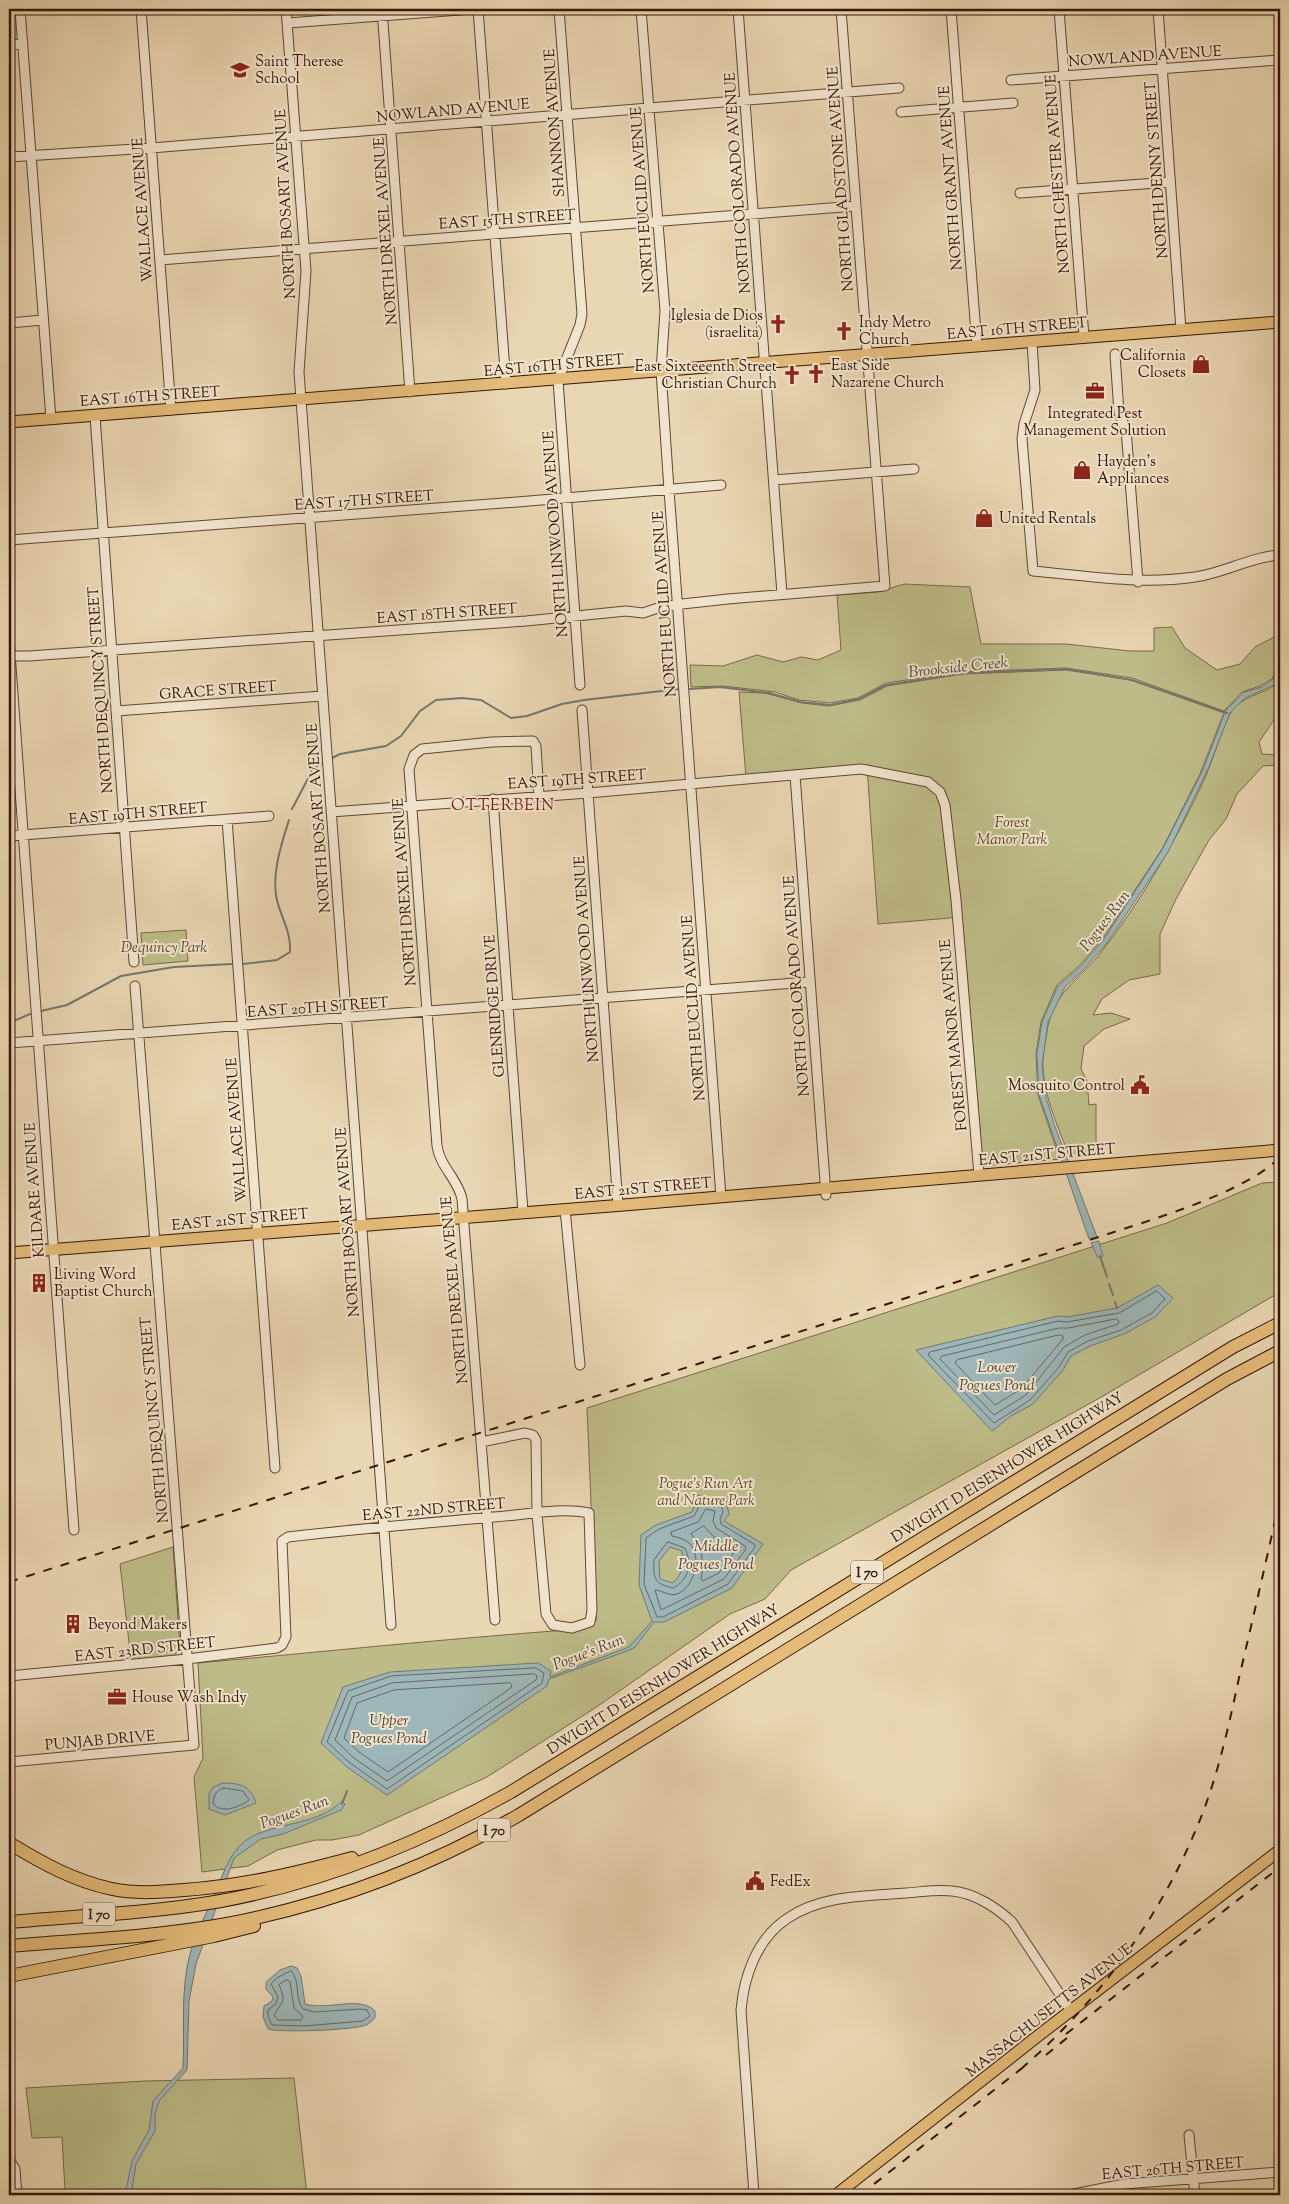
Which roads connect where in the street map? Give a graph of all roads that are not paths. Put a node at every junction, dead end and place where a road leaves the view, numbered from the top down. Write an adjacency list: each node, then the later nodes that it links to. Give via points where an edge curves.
1 (20, 9): 15 (street)
2 (141, 9): 32 (street, WALLACE AVENUE)
3 (286, 9): 14 (street, NORTH BOSART AVENUE)
4 (473, 9): 13 (street)
5 (478, 9): 29 (street)
6 (559, 9): 28 (street, SHANNON AVENUE)
7 (641, 9): 25 (street, NORTH EUCLID AVENUE)
8 (738, 9): 23 (street, NORTH COLORADO AVENUE)
9 (841, 9): 22 (street, NORTH GLADSTONE AVENUE)
10 (951, 9): 26 (street, NORTH GRANT AVENUE)
11 (1059, 9): 19 (street, NORTH CHESTER AVENUE)
12 (1158, 9): 18 (street, NORTH DENNY STREET)
13 (382, 12): 14 (street); 30 (street, NORTH DREXEL AVENUE)
14 (288, 23): 31 (street, NORTH BOSART AVENUE)
15 (23, 44): 16 (street); 33 (street)
16 (9, 45)
17 (1280, 60): 18 (street, NOWLAND AVENUE)
18 (1162, 69): 19 (street, NOWLAND AVENUE); 35 (street, NORTH DENNY STREET)
19 (1064, 76): 20 (street, NOWLAND AVENUE); 36 (street, NORTH CHESTER AVENUE)
20 (1011, 80)
21 (899, 88): 22 (street, NOWLAND AVENUE)
22 (847, 92): 23 (street, NOWLAND AVENUE); 38 (street, NORTH GLADSTONE AVENUE)
23 (744, 100): 25 (street, NOWLAND AVENUE); 39 (street, NORTH COLORADO AVENUE)
24 (1013, 103): 26 (street)
25 (649, 108): 28 (street, NOWLAND AVENUE); 40 (street, NORTH EUCLID AVENUE)
26 (958, 108): 27 (street); 52 (street, NORTH GRANT AVENUE)
27 (901, 112)
28 (567, 114): 29 (street, NOWLAND AVENUE); 41 (street, SHANNON AVENUE)
29 (486, 121): 30 (street, NOWLAND AVENUE); 42 (street)
30 (391, 128): 31 (street, NOWLAND AVENUE); 43 (street, NORTH DREXEL AVENUE)
31 (296, 136): 32 (street, NOWLAND AVENUE); 44 (street, NORTH BOSART AVENUE)
32 (151, 148): 33 (street, NOWLAND AVENUE); 45 (street, WALLACE AVENUE)
33 (32, 156): 34 (street, NOWLAND AVENUE); 46 (street)
34 (9, 157)
35 (1170, 182): 36 (street); 49 (street, NORTH DENNY STREET)
36 (1072, 189): 37 (street); 50 (street, NORTH CHESTER AVENUE)
37 (1020, 193)
38 (856, 206): 39 (street, EAST 15TH STREET); 54 (street, NORTH GLADSTONE AVENUE)
39 (753, 214): 40 (street, EAST 15TH STREET); 55 (street, NORTH COLORADO AVENUE)
40 (657, 221): 41 (street, EAST 15TH STREET); 56 (street, NORTH EUCLID AVENUE, via 665,311)
41 (576, 228): 42 (street, EAST 15TH STREET); 57 (street, SHANNON AVENUE, via 582,318)
42 (494, 234): 43 (street, EAST 15TH STREET); 58 (street)
43 (399, 242): 44 (street, EAST 15TH STREET); 59 (street, NORTH DREXEL AVENUE)
44 (305, 249): 45 (street, EAST 15TH STREET); 60 (street, NORTH BOSART AVENUE, via 306,290 299,353)
45 (160, 260): 61 (street, WALLACE AVENUE)
46 (43, 320): 48 (street); 63 (street)
47 (1280, 322): 49 (main road, EAST 16TH STREET)
48 (9, 323)
49 (1181, 330): 50 (main road, EAST 16TH STREET)
50 (1084, 338): 51 (main road, EAST 16TH STREET)
51 (1032, 342): 52 (main road, EAST 16TH STREET); 75 (street, via 1035,390 1022,439 1033,571)
52 (977, 346): 54 (main road, EAST 16TH STREET)
53 (1115, 354): 75 (street, via 1119,413 1126,429)
54 (867, 355): 55 (main road, EAST 16TH STREET); 66 (street, NORTH GLADSTONE AVENUE)
55 (764, 363): 56 (main road, EAST 16TH STREET); 67 (street, NORTH COLORADO AVENUE)
56 (661, 371): 57 (main road, EAST 16TH STREET); 69 (street, NORTH EUCLID AVENUE)
57 (558, 380): 58 (main road, EAST 16TH STREET); 70 (street, NORTH LINWOOD AVENUE)
58 (506, 384): 59 (main road, EAST 16TH STREET)
59 (410, 392): 60 (main road, EAST 16TH STREET)
60 (301, 400): 61 (main road, EAST 16TH STREET); 71 (street, NORTH BOSART AVENUE)
61 (172, 410): 62 (main road, EAST 16TH STREET)
62 (95, 416): 63 (main road, EAST 16TH STREET); 72 (street, NORTH DEQUINCY STREET)
63 (51, 419): 64 (main road, EAST 16TH STREET)
64 (9, 422)
65 (914, 469): 66 (street)
66 (876, 472): 67 (street); 76 (street, NORTH GLADSTONE AVENUE)
67 (774, 480): 77 (street, NORTH COLORADO AVENUE)
68 (721, 485): 69 (street, EAST 17TH STREET)
69 (669, 490): 70 (street, EAST 17TH STREET); 78 (street, NORTH EUCLID AVENUE)
70 (566, 498): 71 (street, EAST 17TH STREET); 79 (street, NORTH LINWOOD AVENUE)
71 (310, 518): 72 (street, EAST 17TH STREET); 80 (street, NORTH BOSART AVENUE)
72 (103, 533): 73 (street, EAST 17TH STREET); 82 (street, NORTH DEQUINCY STREET)
73 (9, 540)
74 (1280, 555): 75 (street, via 1250,560 1201,576)
75 (1138, 582)
76 (885, 586): 77 (street, EAST 18TH STREET)
77 (782, 594): 78 (street, EAST 18TH STREET)
78 (678, 604): 79 (street, EAST 18TH STREET, via 643,612); 89 (street, NORTH EUCLID AVENUE)
79 (575, 616): 80 (street, EAST 18TH STREET); 84 (street, NORTH LINWOOD AVENUE)
80 (318, 636): 82 (street, EAST 18TH STREET); 85 (street, NORTH BOSART AVENUE)
81 (9, 639): 83 (street, KILDARE AVENUE)
82 (111, 650): 83 (street, EAST 18TH STREET); 87 (street, NORTH DEQUINCY STREET)
83 (9, 656): 98 (street, KILDARE AVENUE)
84 (580, 686)
85 (322, 696): 87 (street, GRACE STREET); 94 (street, NORTH BOSART AVENUE)
86 (582, 710): 90 (street, NORTH LINWOOD AVENUE)
87 (116, 711): 97 (street, NORTH DEQUINCY STREET)
88 (795, 775): 89 (street, EAST 19TH STREET); 101 (street, NORTH COLORADO AVENUE); 113 (street, FOREST MANOR AVENUE, via 861,769 925,781 943,797 958,922)
89 (691, 784): 90 (street, EAST 19TH STREET); 103 (street, NORTH EUCLID AVENUE)
90 (588, 793): 91 (street, EAST 19TH STREET); 104 (street, NORTH LINWOOD AVENUE)
91 (539, 796): 92 (street, EAST 19TH STREET); 93 (street, NORTH DREXEL AVENUE, via 536,746 528,741 492,742 422,749 414,755 409,769)
92 (493, 799): 93 (street, EAST 19TH STREET); 105 (street, GLENRIDGE DRIVE)
93 (412, 805): 94 (street, EAST 19TH STREET); 106 (street, NORTH DREXEL AVENUE)
94 (331, 812): 107 (street, NORTH BOSART AVENUE)
95 (269, 816): 96 (street, EAST 19TH STREET)
96 (227, 819): 97 (street, EAST 19TH STREET); 108 (street, WALLACE AVENUE)
97 (124, 828): 98 (street, EAST 19TH STREET); 100 (street, NORTH DEQUINCY STREET)
98 (23, 835): 99 (street, EAST 19TH STREET); 110 (street, KILDARE AVENUE)
99 (9, 836)
100 (134, 962)
101 (809, 982): 103 (street, EAST 20TH STREET); 114 (street, NORTH COLORADO AVENUE)
102 (136, 986): 109 (street, NORTH DEQUINCY STREET)
103 (706, 990): 104 (street, EAST 20TH STREET); 115 (street, NORTH EUCLID AVENUE)
104 (603, 999): 105 (street, EAST 20TH STREET); 116 (street, NORTH LINWOOD AVENUE)
105 (508, 1006): 106 (street, EAST 20TH STREET); 118 (street, GLENRIDGE DRIVE)
106 (427, 1012): 107 (street, EAST 20TH STREET); 119 (street, NORTH DREXEL AVENUE, via 438,1152 460,1191)
107 (347, 1018): 108 (street, EAST 20TH STREET); 120 (street, NORTH BOSART AVENUE)
108 (242, 1026): 109 (street, EAST 20TH STREET); 121 (street, WALLACE AVENUE)
109 (139, 1034): 110 (street, EAST 20TH STREET); 122 (street, NORTH DEQUINCY STREET)
110 (37, 1041): 111 (street, EAST 20TH STREET); 123 (street, KILDARE AVENUE)
111 (9, 1043)
112 (1280, 1150): 113 (main road, EAST 21ST STREET)
113 (979, 1175): 114 (main road, EAST 21ST STREET)
114 (825, 1191): 115 (main road, EAST 21ST STREET)
115 (721, 1197): 116 (main road, EAST 21ST STREET)
116 (618, 1205): 117 (main road, EAST 21ST STREET)
117 (565, 1209): 118 (main road, EAST 21ST STREET); 127 (street)
118 (523, 1212): 119 (main road, EAST 21ST STREET)
119 (463, 1217): 120 (main road, EAST 21ST STREET); 128 (street, NORTH DREXEL AVENUE)
120 (362, 1224): 121 (main road, EAST 21ST STREET); 132 (street, NORTH BOSART AVENUE)
121 (257, 1234): 122 (main road, EAST 21ST STREET); 129 (street, WALLACE AVENUE)
122 (154, 1241): 123 (main road, EAST 21ST STREET); 137 (street, NORTH DEQUINCY STREET)
123 (52, 1250): 124 (main road, EAST 21ST STREET); 133 (street, KILDARE AVENUE)
124 (9, 1253)
125 (1280, 1323): 141 (highway, DWIGHT D EISENHOWER HIGHWAY / I 70, via 1233,1347 511,1792)
126 (1280, 1351): 145 (highway, I 70, via 1227,1379 520,1816 429,1862 366,1887 251,1927)
127 (580, 1365)
128 (481, 1442): 130 (street, via 525,1433 533,1435 536,1440); 131 (street, NORTH DREXEL AVENUE)
129 (275, 1468)
130 (537, 1514): 130 (street, EAST 22ND STREET, via 571,1510 589,1514 590,1622 572,1628 554,1625 546,1614); 131 (street, EAST 22ND STREET)
131 (487, 1518): 132 (street, EAST 22ND STREET); 134 (street, NORTH DREXEL AVENUE)
132 (384, 1526): 135 (street, NORTH BOSART AVENUE); 136 (street, EAST 22ND STREET, via 288,1537 282,1541 286,1637)
133 (74, 1530)
134 (495, 1620)
135 (391, 1625)
136 (282, 1644): 137 (street, EAST 23RD STREET, via 267,1650)
137 (187, 1659): 138 (street, EAST 23RD STREET); 139 (street, NORTH DEQUINCY STREET)
138 (9, 1676)
139 (194, 1745): 140 (street, PUNJAB DRIVE)
140 (9, 1762)
141 (433, 1833): 142 (highway, via 314,1868 242,1883 150,1893 107,1888 66,1875); 144 (highway, DWIGHT D EISENHOWER HIGHWAY / I 70, via 346,1868 237,1897 190,1905)
142 (9, 1843)
143 (1280, 1850): 148 (main road, MASSACHUSETTS AVENUE)
144 (9, 1922)
145 (224, 1929): 146 (highway, I 70); 147 (highway, via 172,1945)
146 (9, 1946)
147 (9, 1976)
148 (1071, 2011): 154 (street, via 1012,1922 988,1904 965,1894 930,1892 830,1901 810,1906 786,1918 760,1947 742,1990 742,2033); 155 (main road, MASSACHUSETTS AVENUE)
149 (1189, 2135): 152 (street)
150 (9, 2159): 153 (street, via 15,2169)
151 (1280, 2172): 152 (street, EAST 26TH STREET)
152 (1194, 2180): 156 (street, EAST 26TH STREET, via 1124,2184); 157 (street)
153 (17, 2195)
154 (754, 2195)
155 (836, 2195)
156 (1069, 2195)
157 (1195, 2195)

